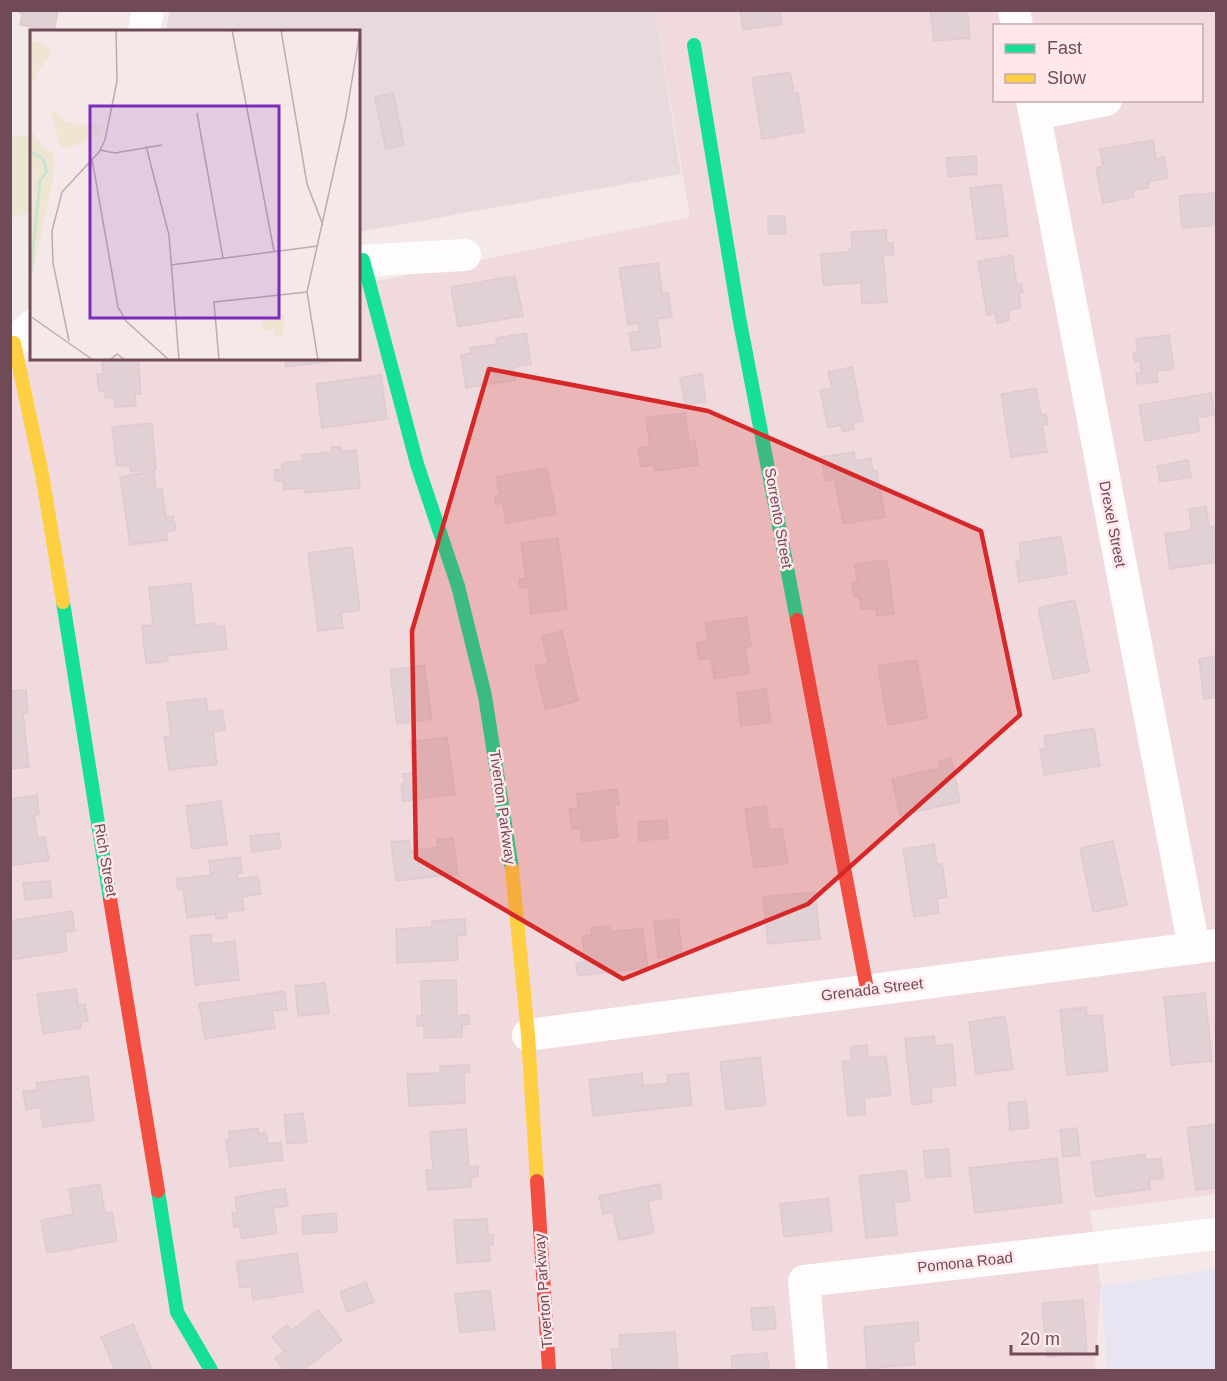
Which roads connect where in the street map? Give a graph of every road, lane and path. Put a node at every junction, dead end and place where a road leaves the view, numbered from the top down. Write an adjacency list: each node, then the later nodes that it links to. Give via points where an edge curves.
1 (148, 10): 2 (street)
2 (144, 30)
3 (694, 45): 10 (street, Sorrento Street, via 739,317)
4 (1085, 102): 5 (street)
5 (1033, 107): 9 (street, Drexel Street)
6 (465, 255): 7 (street)
7 (361, 260): 11 (street, Tiverton Parkway, via 417,464 458,586 485,696 509,841)
8 (18, 338): 13 (street, Rich Street, via 177,1312)
9 (1205, 946): 10 (street, Grenada Street)
10 (867, 989): 11 (street, Grenada Street)
11 (528, 1035): 14 (street, Tiverton Parkway)
12 (1216, 1234): 15 (street, Pomona Road, via 804,1281)
13 (211, 1371)
14 (549, 1371)
15 (812, 1371)

